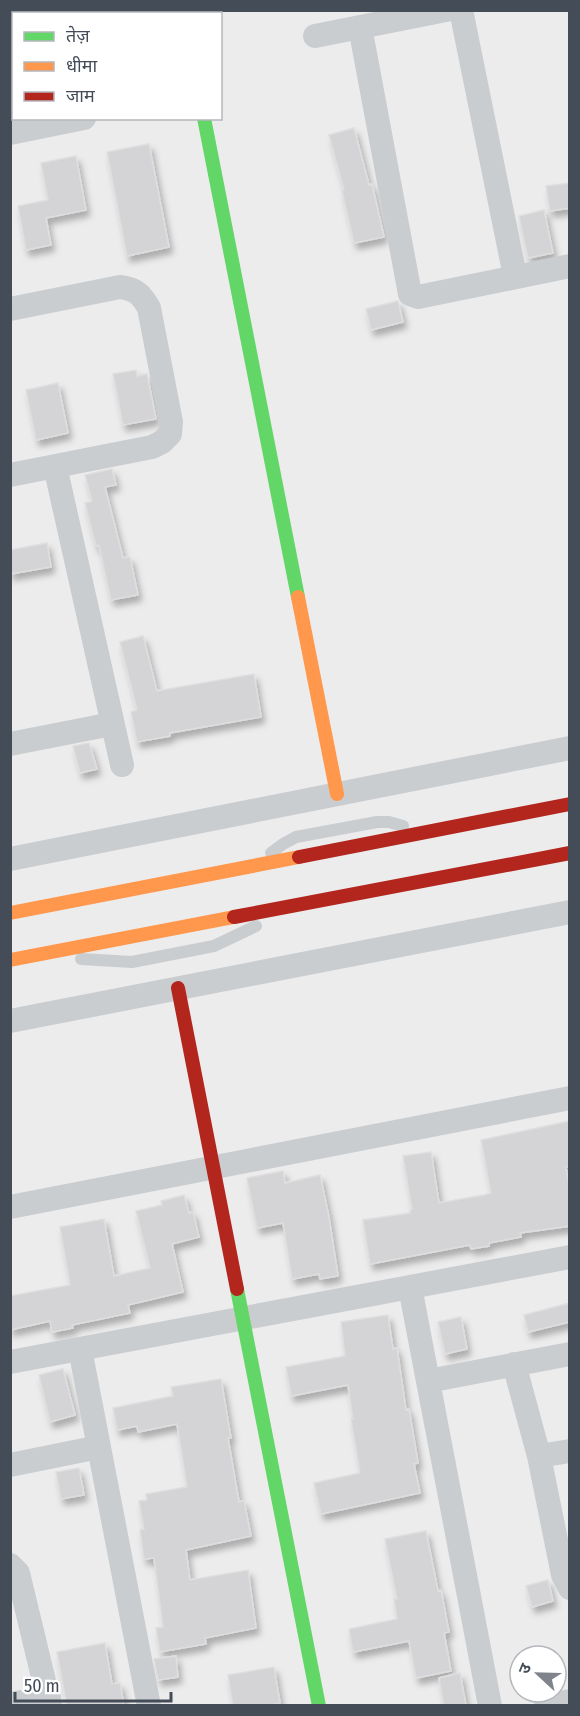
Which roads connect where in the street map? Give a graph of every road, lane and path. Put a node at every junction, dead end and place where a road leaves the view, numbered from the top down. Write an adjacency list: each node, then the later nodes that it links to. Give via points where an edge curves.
1 (446, 10): 3 (street)
2 (462, 10): 9 (street)
3 (360, 27): 4 (street); 9 (street, via 410,294 418,297)
4 (315, 36)
5 (74, 120): 7 (street)
6 (204, 120): 19 (street)
7 (10, 133)
8 (570, 266): 9 (street)
9 (515, 276)
10 (10, 309): 11 (street, via 120,287 132,289 149,308 170,434 152,447)
11 (55, 466): 12 (street); 13 (street)
12 (10, 475)
13 (112, 724): 14 (street); 17 (street)
14 (10, 744)
15 (570, 748): 16 (street)
16 (545, 753): 18 (street); 19 (street)
17 (122, 765)
18 (570, 766)
19 (337, 794): 23 (street)
20 (570, 804): 21 (street)
21 (427, 832): 24 (street); 24 (lane, via 382,821 296,837)
22 (570, 853): 25 (street)
23 (10, 859)
24 (256, 865): 27 (street)
25 (300, 904): 28 (street); 28 (lane, via 214,946 132,962)
26 (570, 912): 30 (street)
27 (10, 913)
28 (30, 956): 29 (street)
29 (10, 960)
30 (178, 988): 31 (street); 33 (street)
31 (10, 1021)
32 (570, 1098): 33 (street)
33 (213, 1166): 34 (street); 37 (street)
34 (10, 1207)
35 (570, 1257): 36 (street)
36 (410, 1287): 37 (street); 42 (street)
37 (243, 1318): 38 (street); 53 (street)
38 (80, 1349): 40 (street); 43 (street)
39 (570, 1354): 41 (street)
40 (10, 1362)
41 (514, 1364): 42 (street); 45 (street)
42 (428, 1381): 54 (street)
43 (99, 1447): 46 (street); 52 (street)
44 (570, 1451): 45 (street)
45 (539, 1456): 48 (street, via 563,1575)
46 (10, 1465)
47 (10, 1565): 49 (street, via 18,1573)
48 (570, 1588)
49 (50, 1701): 51 (street)
50 (570, 1701): 55 (street)
51 (10, 1704)
52 (149, 1706)
53 (319, 1706)
54 (490, 1706)
55 (546, 1706)

